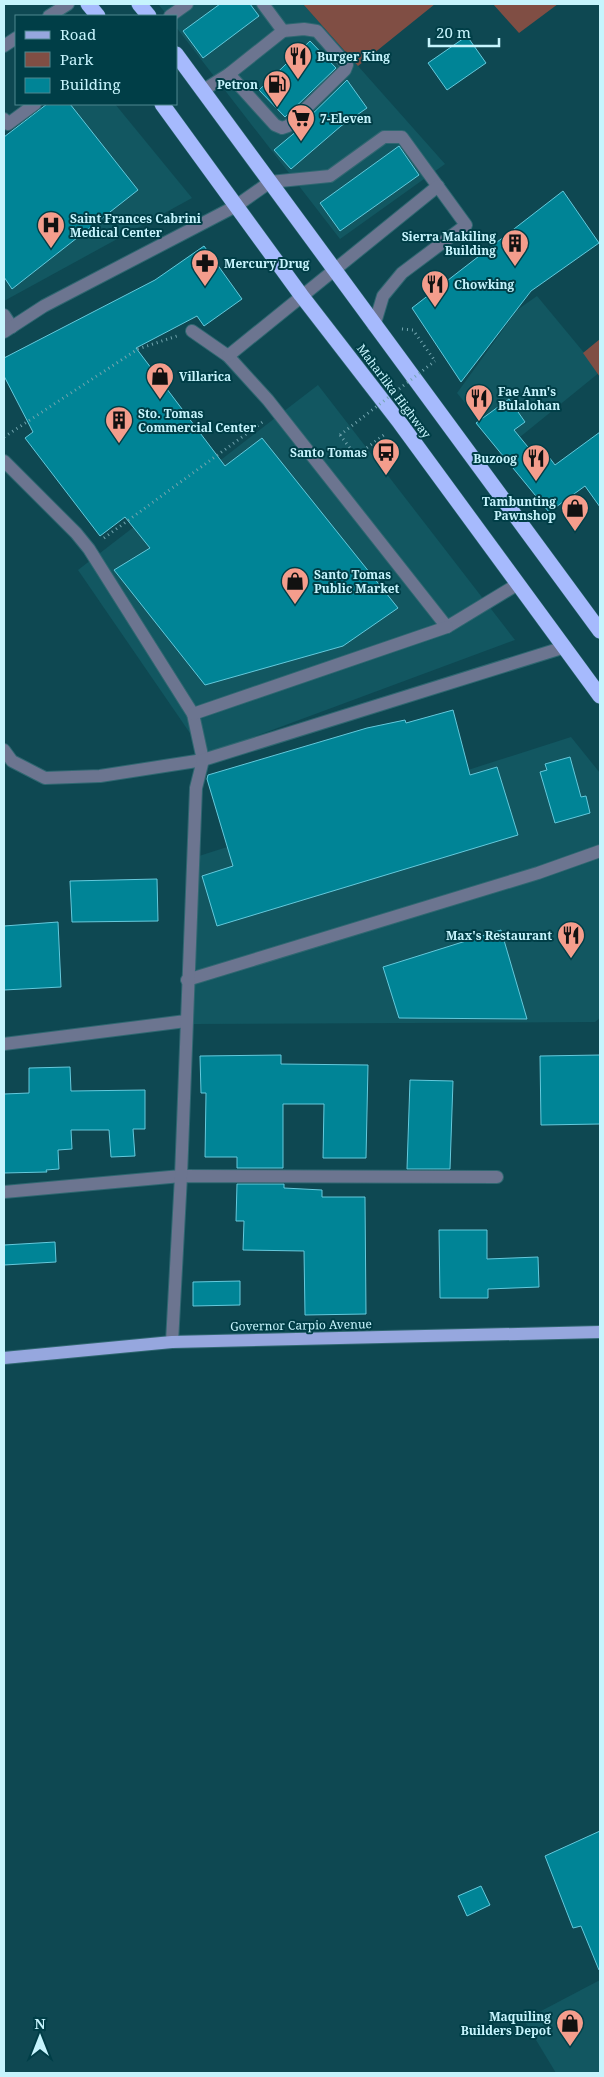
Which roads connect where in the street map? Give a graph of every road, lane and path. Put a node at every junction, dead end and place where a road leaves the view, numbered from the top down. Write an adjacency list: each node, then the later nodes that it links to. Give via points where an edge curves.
1 (68, 4): 6 (street)
2 (88, 4): 7 (highway)
3 (139, 4): 8 (highway)
4 (187, 4): 9 (street)
5 (263, 4): 10 (street)
6 (51, 15)
7 (97, 15)
8 (148, 15)
9 (171, 15)
10 (283, 31): 14 (street); 14 (street, via 317,31 347,65 288,126 275,125)
11 (15, 39): 12 (street)
12 (4, 46)
13 (178, 57): 15 (highway, Maharlika Highway)
14 (229, 74): 15 (street)
15 (202, 91): 19 (highway, Maharlika Highway)
16 (35, 105): 18 (street, via 8,124)
17 (163, 105): 21 (highway, Maharlika Highway)
18 (4, 119)
19 (270, 182): 20 (street, via 330,176 384,137 402,137); 21 (street); 22 (highway, Maharlika Highway)
20 (438, 186): 22 (street); 25 (street, via 466,225 402,273 384,296)
21 (236, 206): 23 (highway, Maharlika Highway); 26 (street, via 44,306)
22 (335, 267): 23 (street); 25 (highway, Maharlika Highway)
23 (301, 294): 29 (street); 31 (highway, Maharlika Highway)
24 (4, 315): 26 (street)
25 (374, 326): 37 (highway, Maharlika Highway)
26 (8, 329)
27 (414, 330): 31 (path, bridge, via 435,361 340,435 356,456)
28 (192, 331): 29 (street); 32 (path, via 138,349)
29 (228, 356): 30 (street)
30 (277, 412): 34 (path); 36 (street)
31 (400, 423): 35 (highway, Maharlika Highway)
32 (4, 437)
33 (4, 461): 34 (street)
34 (89, 549): 40 (street)
35 (518, 584): 36 (street); 38 (highway, Maharlika Highway)
36 (447, 627): 40 (street)
37 (600, 630)
38 (564, 648): 39 (highway, Maharlika Highway); 42 (street)
39 (600, 696)
40 (193, 714): 42 (street)
41 (4, 750): 42 (street, via 12,761 45,778 100,776)
42 (203, 760): 44 (street, via 196,788)
43 (600, 851): 44 (street)
44 (188, 980): 45 (street)
45 (186, 1021): 46 (street); 47 (street)
46 (4, 1044)
47 (181, 1176): 48 (street); 49 (street); 51 (street)
48 (497, 1178)
49 (4, 1192)
50 (600, 1332): 51 (main road, Governor Carpio Avenue)
51 (172, 1342): 52 (main road, Governor Carpio Avenue)
52 (4, 1358)

